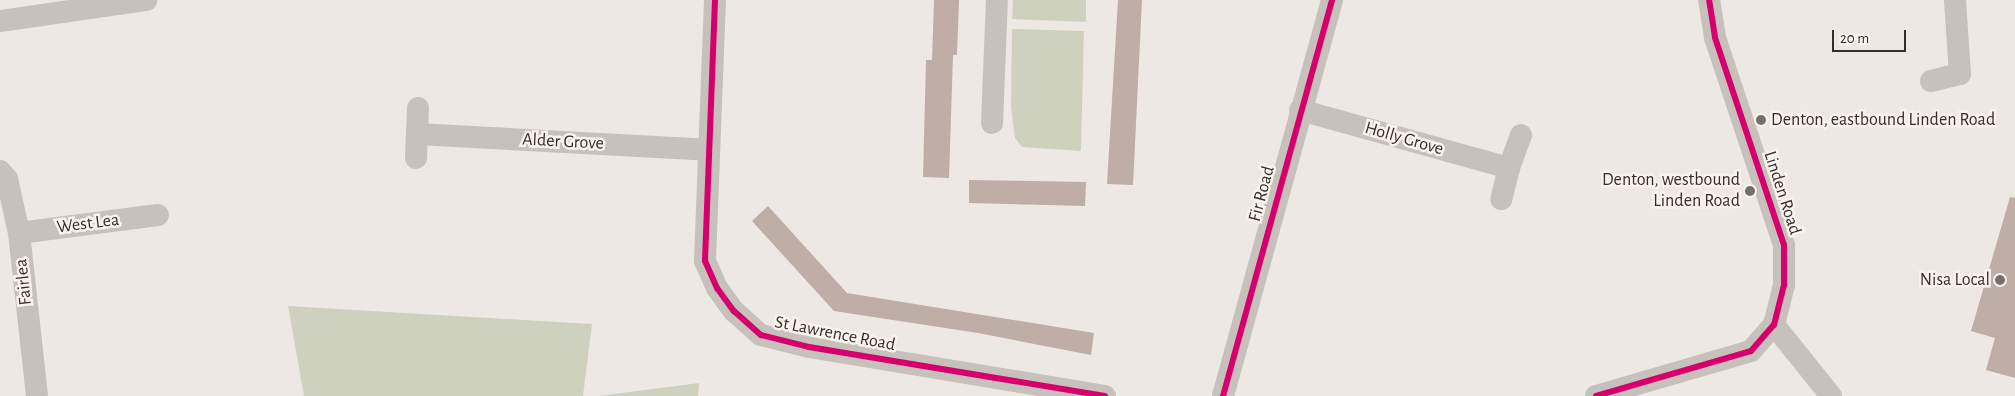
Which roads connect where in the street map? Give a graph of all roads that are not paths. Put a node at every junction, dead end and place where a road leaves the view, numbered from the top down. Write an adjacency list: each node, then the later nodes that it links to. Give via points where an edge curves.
1 (146, 0): 7 (street)
2 (715, 0): 14 (street, St Lawrence Road)
3 (997, 0): 11 (street)
4 (1332, 0): 10 (street, Fir Road)
5 (1709, 0): 21 (street, Linden Road, via 1715,38 1784,245 1784,285)
6 (1955, 0): 8 (street, via 1960,74)
7 (0, 21)
8 (1931, 81)
9 (418, 108): 12 (street)
10 (1300, 110): 16 (street, Holly Grove); 24 (street, Fir Road)
11 (992, 123)
12 (417, 134): 14 (street, Alder Grove); 15 (street)
13 (1521, 134): 16 (street)
14 (708, 150): 23 (street, St Lawrence Road, via 705,261 716,288 734,310 762,334 809,347)
15 (416, 158)
16 (1509, 168): 18 (street)
17 (0, 171): 20 (street, Fairlea, via 7,179)
18 (1501, 199)
19 (158, 215): 20 (street, West Lea)
20 (19, 233): 22 (street, Fairlea)
21 (1774, 325): 25 (street, Linden Road, via 1751,350); 26 (street)
22 (37, 396)
23 (1105, 396)
24 (1223, 396)
25 (1596, 396)
26 (1832, 396)

